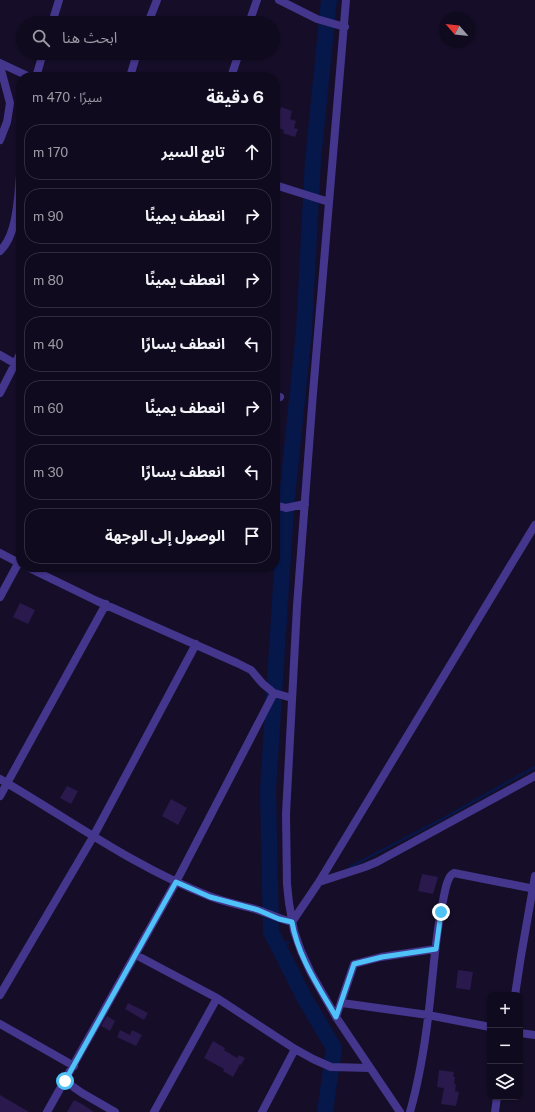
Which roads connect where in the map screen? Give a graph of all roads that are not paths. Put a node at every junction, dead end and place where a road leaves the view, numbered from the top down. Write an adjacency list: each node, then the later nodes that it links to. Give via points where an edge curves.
1 (59, 0): 6 (street)
2 (157, 0): 7 (street)
3 (257, 0): 8 (street)
4 (279, 0): 9 (street, via 306,14)
5 (346, 0): 9 (street)
6 (54, 16)
7 (151, 16)
8 (251, 16)
9 (345, 27): 20 (street)
10 (41, 60): 15 (street)
11 (135, 60): 16 (street)
12 (237, 60): 17 (street)
13 (0, 64): 14 (street); 18 (street, via 10,103 7,122)
14 (18, 72)
15 (37, 72)
16 (131, 72)
17 (233, 72)
18 (0, 140)
19 (280, 187): 20 (street)
20 (330, 202): 27 (street)
21 (16, 213): 22 (street, via 14,225)
22 (0, 251)
23 (0, 355): 24 (street)
24 (16, 364)
25 (16, 368): 26 (street)
26 (0, 393)
27 (305, 504): 28 (street); 38 (street)
28 (280, 507)
29 (535, 525): 45 (street)
30 (0, 554): 31 (street)
31 (16, 560)
32 (16, 569): 34 (street)
33 (38, 572): 35 (street)
34 (0, 597)
35 (106, 604): 36 (street); 40 (street)
36 (196, 644): 37 (street, via 251,670); 42 (street)
37 (274, 693): 38 (street); 44 (street)
38 (292, 698): 47 (street, via 286,814 287,884)
39 (535, 776): 45 (street, via 377,862)
40 (4, 781): 41 (street); 42 (street)
41 (0, 796)
42 (93, 837): 44 (street); 50 (street)
43 (535, 876): 46 (street)
44 (176, 882): 47 (street, via 210,897); 49 (street)
45 (319, 882): 47 (street)
46 (534, 889): 48 (street, via 451,874 441,912); 51 (street)
47 (292, 922): 56 (street, via 301,951)
48 (436, 949): 54 (street, via 354,964); 55 (street)
49 (136, 955): 53 (street); 62 (street)
50 (2, 985): 52 (street)
51 (515, 992)
52 (0, 994)
53 (217, 998): 61 (street); 68 (street)
54 (342, 1003): 55 (street); 56 (street)
55 (428, 1016): 58 (street); 71 (street)
56 (336, 1017): 63 (street)
57 (0, 1024): 62 (street)
58 (487, 1026)
59 (523, 1033): 60 (street)
60 (535, 1035)
61 (295, 1049): 63 (street, via 331,1067); 69 (street)
62 (74, 1066): 64 (street)
63 (370, 1068): 70 (street)
64 (65, 1081): 66 (street); 67 (street)
65 (497, 1100): 72 (street)
66 (48, 1112)
67 (115, 1112)
68 (154, 1112)
69 (262, 1112)
70 (400, 1112)
71 (410, 1112)
72 (495, 1112)

